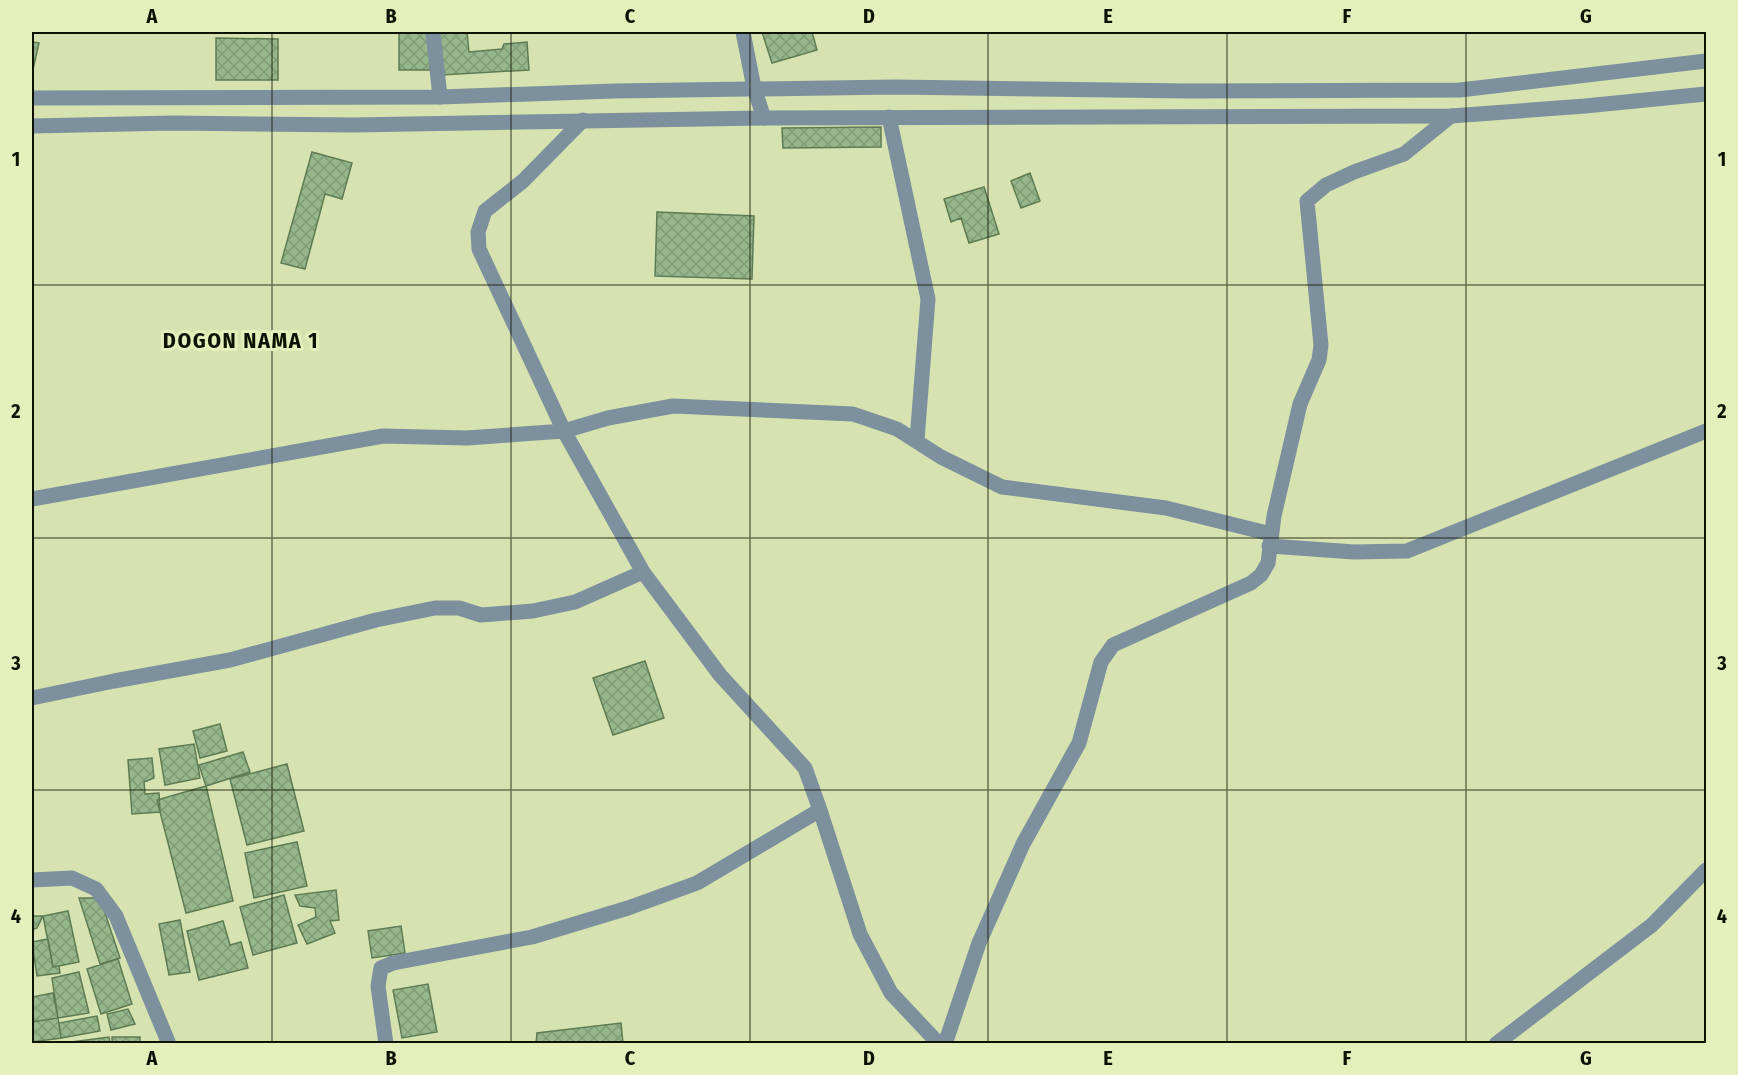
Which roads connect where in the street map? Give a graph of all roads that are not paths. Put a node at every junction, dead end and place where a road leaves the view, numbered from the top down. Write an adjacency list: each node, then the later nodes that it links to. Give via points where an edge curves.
1 (433, 32): 7 (street)
2 (743, 32): 4 (street)
3 (1707, 61): 5 (street, via 1460,90)
4 (754, 88): 5 (street); 7 (street); 11 (street)
5 (1300, 90): 12 (street)
6 (1707, 94): 9 (street)
7 (440, 97): 8 (street)
8 (32, 98)
9 (1451, 116): 12 (street); 19 (street, via 1404,154 1326,184 1307,201 1321,345 1319,360 1300,404)
10 (889, 117): 11 (street); 12 (street); 17 (street, via 928,299)
11 (764, 118): 13 (street)
12 (1298, 118)
13 (583, 120): 14 (street); 15 (street, via 524,181 485,212 478,232 479,249)
14 (32, 126)
15 (564, 431): 17 (street, via 673,406 853,414); 18 (street, via 467,438 383,436); 20 (street)
16 (1707, 431): 19 (street, via 1407,551 1354,552)
17 (916, 440): 19 (street, via 1002,487 1166,508)
18 (32, 499)
19 (1270, 540): 28 (street, via 1268,563 1251,583 1113,645 1101,662 1079,743 1023,844 979,943)
20 (643, 572): 21 (street, via 575,602 533,611 481,615 459,608 435,608 230,660); 22 (street, via 720,675 805,768)
21 (32, 698)
22 (820, 810): 26 (street, via 697,883 628,908 532,937 381,968 378,986); 27 (street, via 860,934 891,993)
23 (1707, 870): 29 (street, via 1652,925)
24 (32, 880): 25 (street, via 72,878 96,889 116,916)
25 (169, 1044)
26 (386, 1044)
27 (939, 1044)
28 (945, 1044)
29 (1496, 1044)

